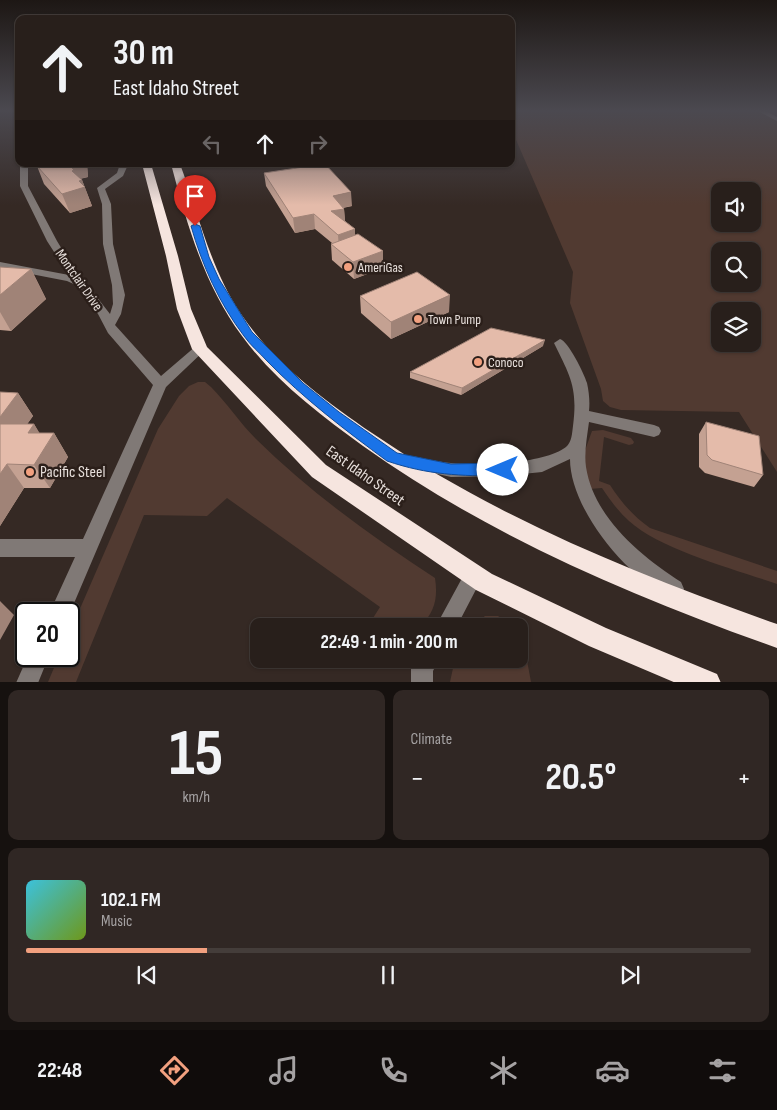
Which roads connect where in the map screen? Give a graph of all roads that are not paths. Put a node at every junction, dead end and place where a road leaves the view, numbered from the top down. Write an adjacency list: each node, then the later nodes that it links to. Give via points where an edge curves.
1 (24, 167): 6 (street, Montclair Drive, via 24,186 67,266)
2 (123, 167): 7 (street, via 120,174 101,188 106,198 108,244 119,292 115,317)
3 (147, 167): 9 (highway, East Idaho Street, via 184,308)
4 (176, 167): 14 (highway, via 205,257 227,303 248,334 334,416)
5 (0, 265): 6 (street, via 70,278)
6 (85, 287): 7 (street, Montclair Drive)
7 (109, 325): 10 (street, Montclair Drive)
8 (560, 343): 11 (street, via 581,386)
9 (200, 349): 10 (street); 17 (highway, East Idaho Street, via 319,471)
10 (160, 384): 16 (street)
11 (583, 414): 12 (street); 13 (street)
12 (654, 431)
13 (578, 441): 14 (street, via 572,451 542,465 503,470 451,470); 19 (street, via 578,470 589,501 609,535 650,574)
14 (392, 457): 19 (highway, via 495,518 570,555)
15 (0, 548): 16 (street)
16 (88, 548): 18 (street)
17 (474, 576): 20 (street); 26 (highway, East Idaho Street, via 598,637)
18 (64, 602)
19 (710, 612): 21 (highway)
20 (450, 618)
21 (777, 636)
22 (34, 667): 24 (street)
23 (423, 668): 25 (street)
24 (27, 682)
25 (422, 682)
26 (708, 682)

